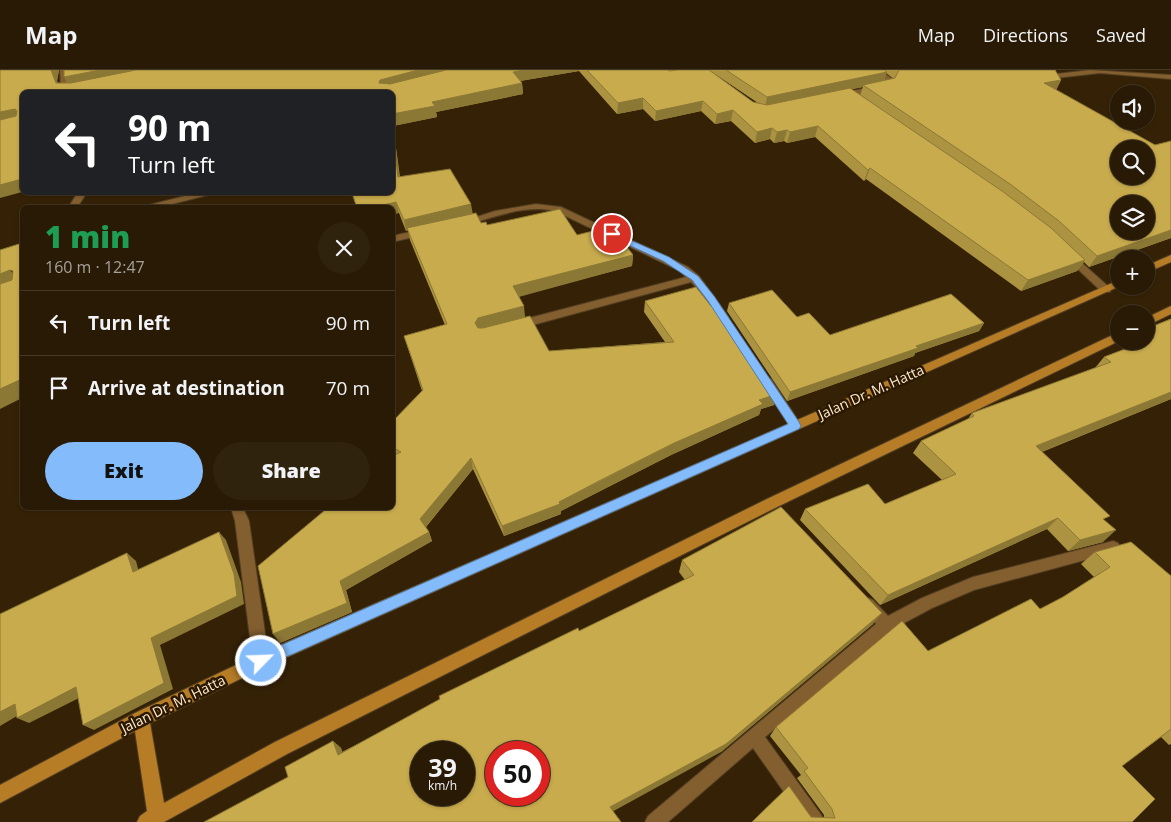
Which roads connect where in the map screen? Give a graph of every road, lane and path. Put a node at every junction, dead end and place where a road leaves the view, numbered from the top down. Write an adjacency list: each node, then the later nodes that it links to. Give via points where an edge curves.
1 (64, 70): 5 (street)
2 (874, 70): 6 (street, via 887,78 890,82 887,86 853,97)
3 (1056, 76): 4 (street, via 1100,71)
4 (1171, 77)
5 (66, 90)
6 (832, 98)
7 (205, 195): 8 (street)
8 (167, 205)
9 (395, 238): 13 (street, via 531,207 552,208 666,259)
10 (1060, 247): 15 (street)
11 (1171, 258): 12 (main road)
12 (1155, 266)
13 (695, 278): 18 (street); 19 (street)
14 (1110, 288): 15 (main road, Jalan Dr. M. Hatta)
15 (1106, 290): 22 (main road, Jalan Dr. M. Hatta)
16 (1171, 310): 17 (main road)
17 (1155, 318)
18 (503, 329)
19 (732, 330)
20 (1110, 340): 23 (main road)
21 (758, 370): 22 (street)
22 (796, 426): 29 (main road, Jalan Dr. M. Hatta)
23 (772, 503): 25 (street); 33 (main road, via 281,748)
24 (238, 510): 29 (street, via 242,521)
25 (786, 518)
26 (1113, 547): 28 (street, via 973,584)
27 (861, 596): 28 (street)
28 (886, 624): 31 (street)
29 (261, 661): 30 (main road, Jalan Dr. M. Hatta)
30 (141, 719): 32 (main road, Jalan Dr. M. Hatta); 33 (main road)
31 (754, 736): 34 (street); 35 (street)
32 (0, 794)
33 (153, 820)
34 (654, 822)
35 (816, 822)

